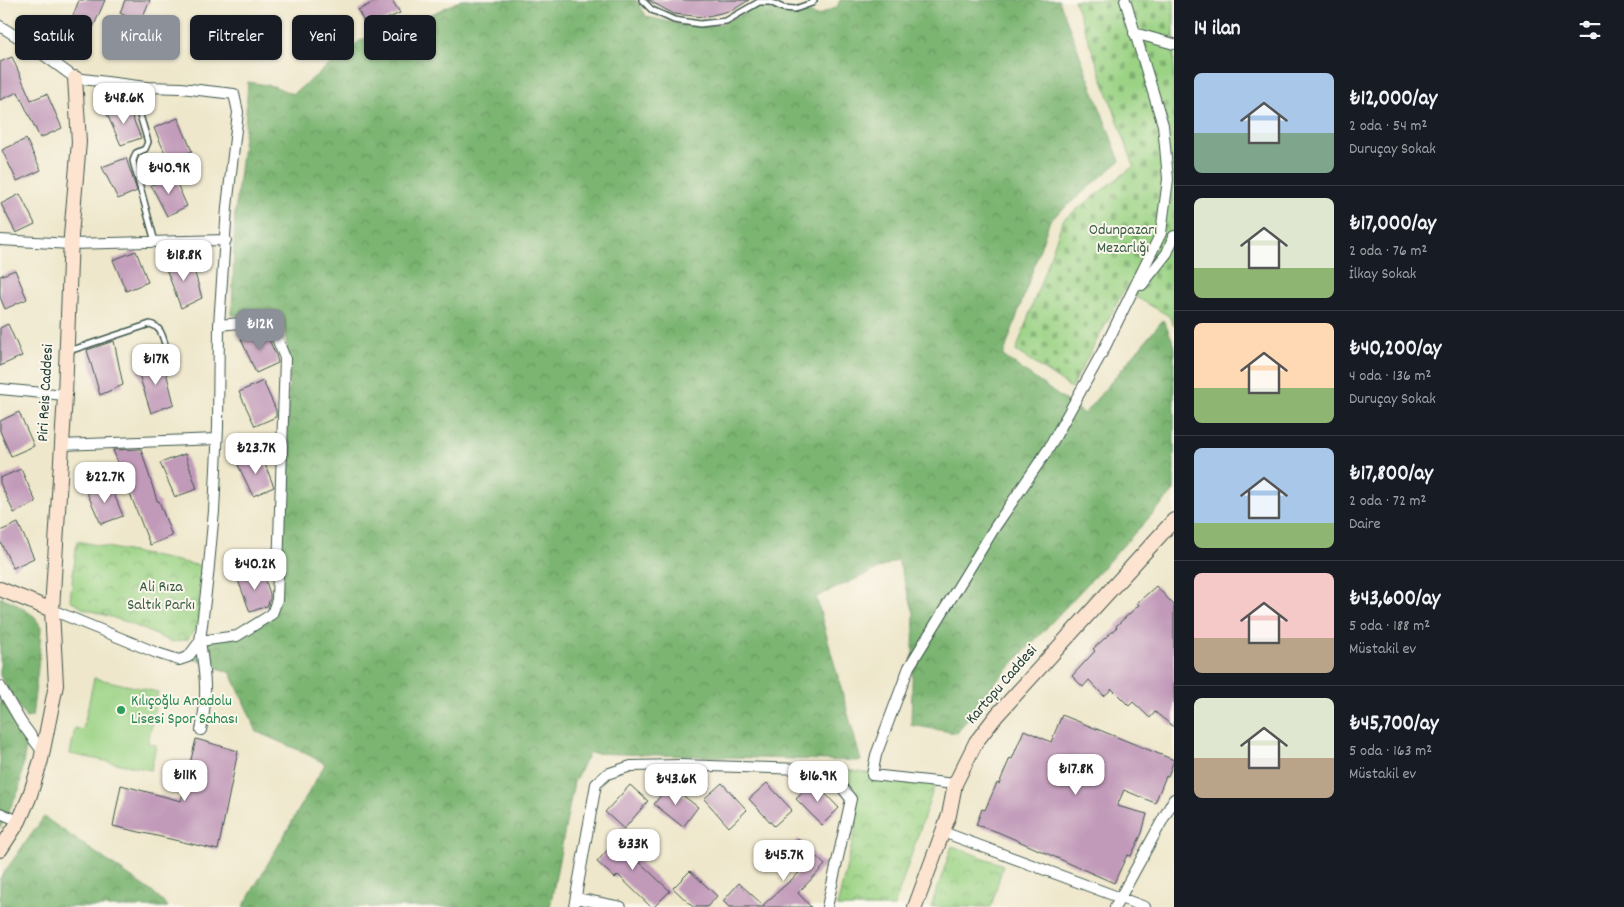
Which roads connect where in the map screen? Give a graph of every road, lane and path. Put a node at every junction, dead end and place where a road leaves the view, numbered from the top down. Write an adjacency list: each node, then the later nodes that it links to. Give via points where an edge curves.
1 (642, 0): 2 (lane, via 652,10 674,20 700,24 726,21 759,2 795,9)
2 (814, 0)
3 (1125, 0): 5 (street)
4 (0, 26): 7 (street)
5 (1134, 33): 6 (street); 14 (street, via 1163,125 1168,179 1161,233)
6 (1174, 44)
7 (75, 78): 11 (street, via 234,94 238,112); 13 (main road, Piri Reis Caddesi, via 79,142)
8 (136, 102): 12 (lane, via 148,142 145,149 136,154 134,161)
9 (1174, 236): 14 (street, via 1167,253)
10 (0, 240): 13 (street)
11 (226, 240): 12 (street); 15 (street)
12 (155, 242): 13 (street)
13 (71, 244): 17 (main road, Piri Reis Caddesi)
14 (1128, 301): 29 (street, via 1049,448 995,527 909,667 876,755 872,775)
15 (219, 325): 20 (street); 25 (street, via 261,321 271,324 285,358 277,600 272,614 237,636)
16 (165, 344): 17 (lane, via 157,326 150,324)
17 (66, 352): 19 (main road, Piri Reis Caddesi)
18 (0, 389): 19 (street)
19 (65, 395): 21 (main road, Piri Reis Caddesi)
20 (217, 439): 21 (street); 25 (street, via 209,567)
21 (61, 445): 24 (main road, Piri Reis Caddesi)
22 (1174, 520): 29 (main road, Kartopu Caddesi, via 997,715 976,742)
23 (0, 589): 24 (main road)
24 (52, 610): 25 (street, via 179,660 188,656); 28 (main road, Piri Reis Caddesi, via 56,685)
25 (200, 641): 27 (street, via 206,682)
26 (0, 686): 28 (street)
27 (201, 730)
28 (42, 751): 32 (main road, Piri Reis Caddesi)
29 (955, 784): 33 (main road, Kartopu Caddesi)
30 (1174, 799): 35 (street)
31 (0, 813): 32 (street)
32 (19, 821): 34 (main road, Piri Reis Caddesi)
33 (943, 832): 35 (street); 39 (main road, Kartopu Caddesi)
34 (0, 850)
35 (1120, 897): 40 (street); 41 (street)
36 (575, 902): 37 (street); 38 (street, via 596,784 607,774 631,766 680,765 802,769 835,779 851,799)
37 (620, 907)
38 (827, 907)
39 (915, 907)
40 (1115, 907)
41 (1145, 907)

